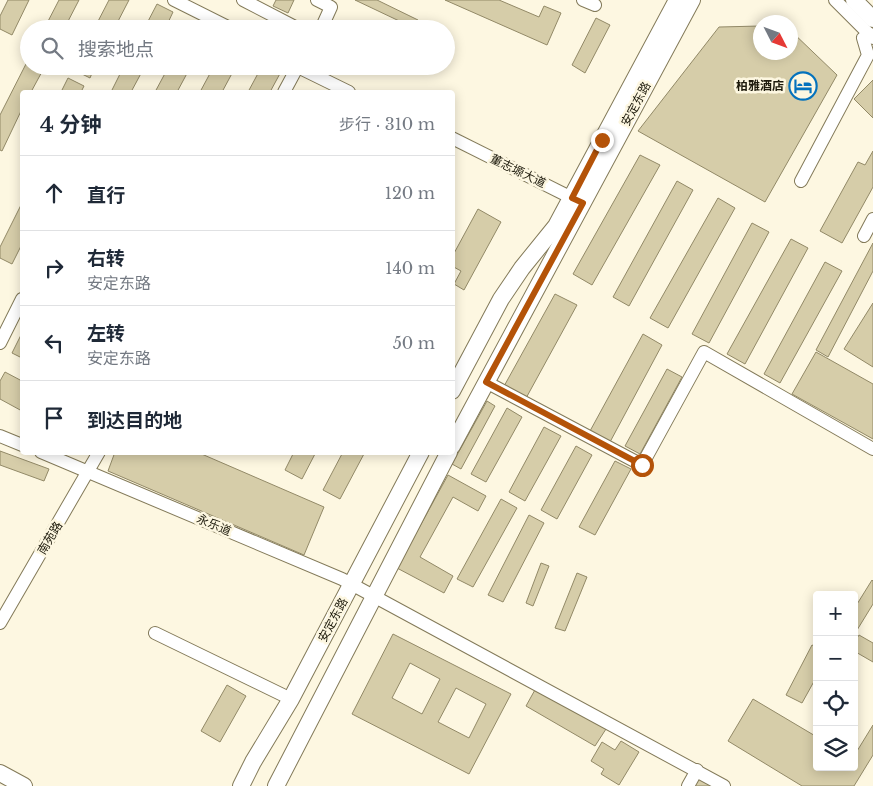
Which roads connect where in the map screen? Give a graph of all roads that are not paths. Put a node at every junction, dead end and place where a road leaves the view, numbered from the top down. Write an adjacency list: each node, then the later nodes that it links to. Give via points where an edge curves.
1 (162, 0): 11 (street)
2 (174, 0): 12 (street)
3 (243, 0): 13 (street)
4 (583, 0): 10 (street)
5 (677, 0): 28 (main road, 安定东路)
6 (692, 0): 28 (main road, 安定东路)
7 (835, 0): 16 (street)
8 (854, 0): 16 (main road)
9 (325, 4): 14 (street); 15 (street)
10 (595, 5)
11 (202, 20)
12 (214, 20)
13 (282, 20)
14 (319, 20)
15 (322, 20)
16 (872, 30): 27 (street, via 863,38 868,55)
17 (295, 75): 21 (street)
18 (296, 75): 22 (street)
19 (316, 75): 23 (street)
20 (320, 75): 24 (street)
21 (285, 90)
22 (290, 90)
23 (345, 90)
24 (356, 90)
25 (455, 140): 28 (street, 董志塬大道)
26 (455, 145): 28 (street, 董志塬大道)
27 (801, 181)
28 (576, 203): 33 (main road, 安定东路); 34 (main road, 安定东路, via 522,268)
29 (873, 219): 30 (street)
30 (864, 236)
31 (20, 303): 32 (street)
32 (0, 343)
33 (486, 382): 36 (main road, 安定东路); 38 (street, via 642,465 704,352)
34 (455, 385)
35 (0, 436): 37 (street)
36 (455, 440)
37 (20, 444)
38 (873, 449)
39 (48, 455): 44 (street, 永乐道)
40 (93, 455): 44 (street, 南苑路)
41 (97, 455): 44 (street, 南苑路)
42 (419, 455): 45 (main road, 安定东路)
43 (448, 455): 46 (main road, 安定东路)
44 (87, 471): 45 (street, 永乐道); 47 (street, 南苑路)
45 (352, 585): 46 (street, 永乐道); 49 (main road, 安定东路)
46 (379, 600): 50 (street, 永乐道); 54 (main road, 安定东路)
47 (2, 614)
48 (155, 633): 49 (street)
49 (291, 699): 53 (main road, 安定东路)
50 (697, 770): 55 (street); 56 (street, 永乐道)
51 (0, 773): 52 (main road)
52 (24, 786)
53 (241, 786)
54 (276, 786)
55 (688, 786)
56 (724, 786)

